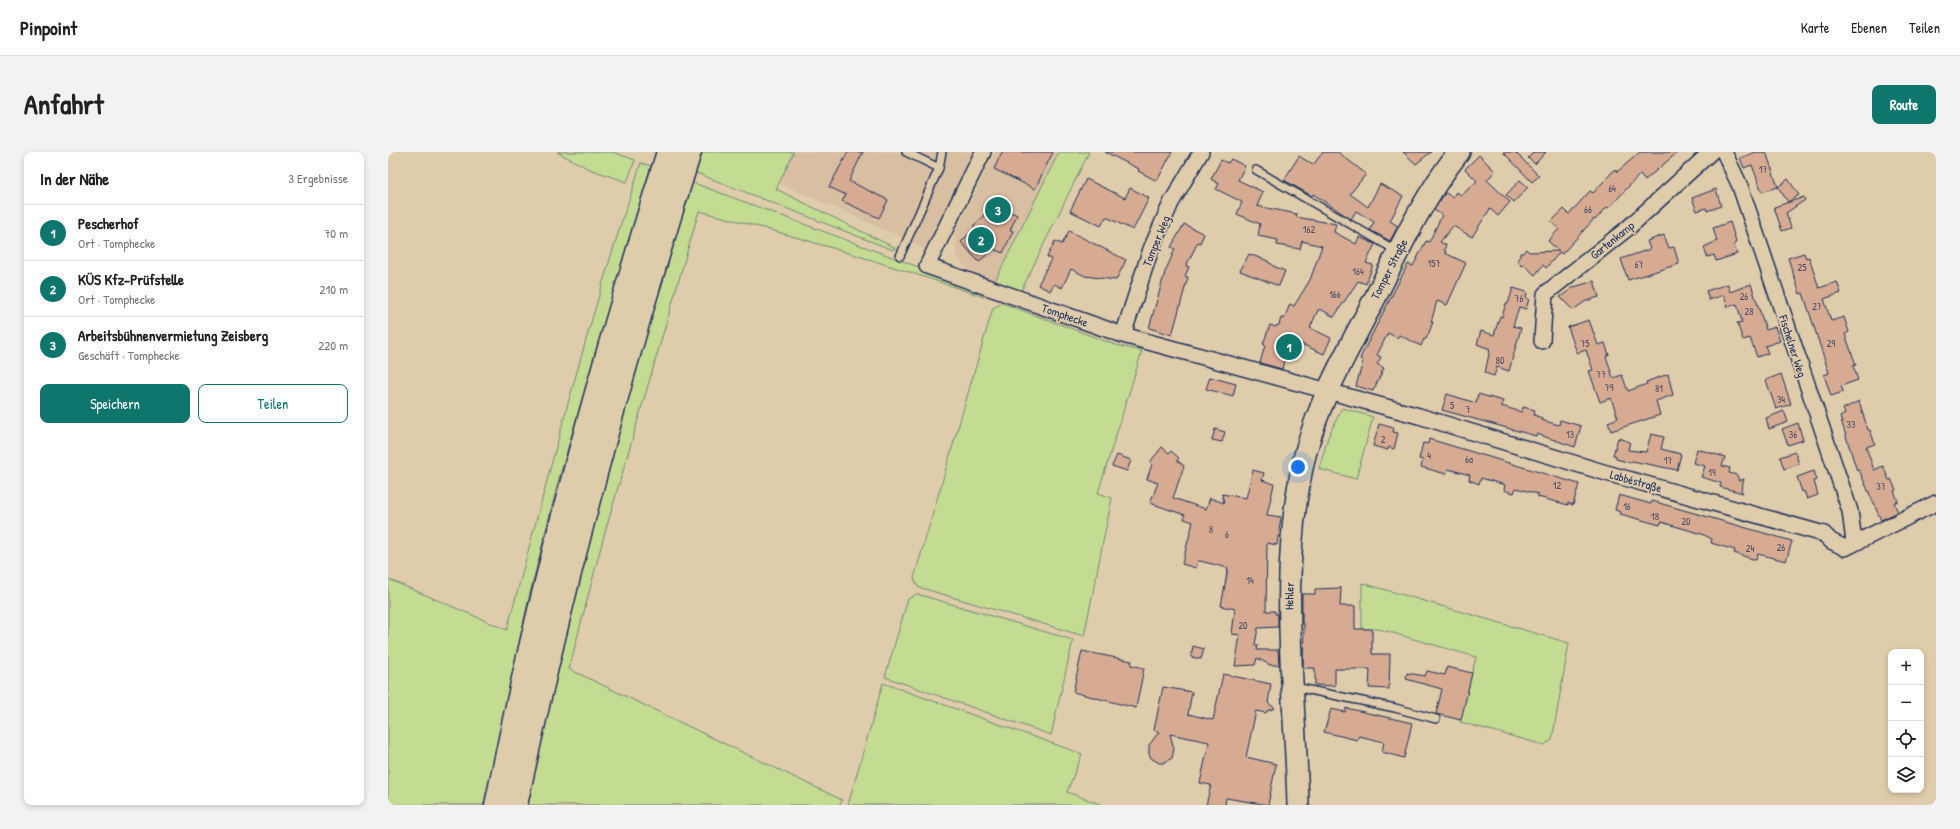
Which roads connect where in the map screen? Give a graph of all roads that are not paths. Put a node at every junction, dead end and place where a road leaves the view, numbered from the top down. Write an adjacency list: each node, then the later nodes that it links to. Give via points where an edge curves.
1 (668, 152): 21 (highway, via 602,370 566,502)
2 (690, 152): 22 (highway, via 657,255 592,484)
3 (906, 152): 10 (lane)
4 (942, 152): 10 (lane)
5 (983, 152): 14 (street, Tomphecke, via 928,266)
6 (1201, 152): 14 (street, Tomper Weg, via 1171,204 1152,249)
7 (1459, 152): 12 (main road, Tomper Straße, via 1440,175)
8 (1712, 152): 15 (street, Gartenkamp, via 1628,228 1545,294)
9 (1724, 152): 18 (street, Fischelner Weg, via 1740,186 1850,511)
10 (939, 168): 13 (lane)
11 (1256, 170): 12 (lane)
12 (1397, 251): 16 (main road, Tomper Straße)
13 (900, 256)
14 (1123, 335): 16 (street, Tomphecke)
15 (1542, 341)
16 (1327, 392): 18 (street, Labbéstraße, via 1419,416 1603,472 1824,534 1845,548); 19 (main road, Hehler, via 1305,454 1294,519 1288,600)
17 (1936, 503): 18 (street, Labbéstraße)
18 (1854, 542)
19 (1291, 682): 20 (lane, via 1300,688); 23 (main road, Hehler)
20 (1436, 719)
21 (496, 805)
22 (516, 805)
23 (1298, 805)

